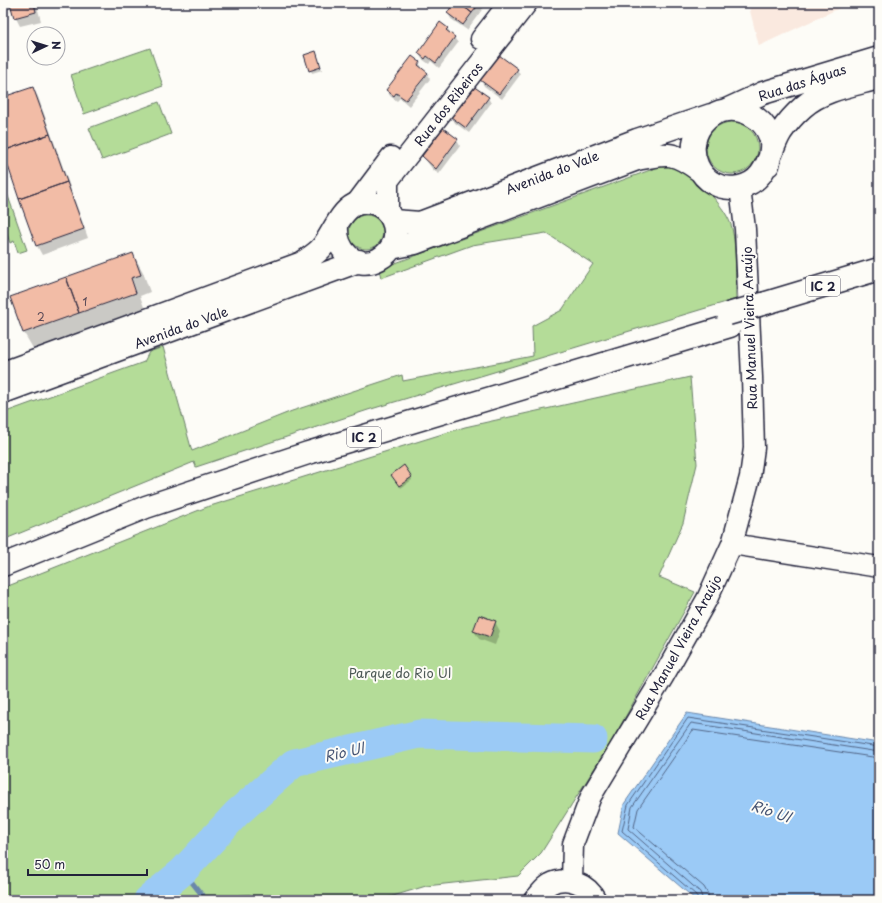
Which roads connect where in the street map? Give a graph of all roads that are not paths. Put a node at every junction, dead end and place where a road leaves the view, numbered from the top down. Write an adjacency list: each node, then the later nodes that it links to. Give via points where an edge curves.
1 (508, 3): 9 (street, Rua dos Ribeiros)
2 (527, 3): 10 (street, Rua dos Ribeiros, via 388,181)
3 (879, 58): 5 (main road, Rua das Águas, via 763,93)
4 (879, 78): 6 (main road, Rua das Águas, via 816,97 781,132)
5 (718, 112): 6 (main road, via 737,109 759,120 771,141); 7 (main road, via 702,123 695,134 694,159); 10 (main road, Avenida do Vale, via 637,140 420,223)
6 (768, 165): 8 (main road, via 751,183)
7 (699, 170): 8 (main road, via 717,185 728,188); 12 (main road, Avenida do Vale, via 675,156 663,154 637,159 415,243)
8 (740, 187): 20 (street, Rua Manuel Vieira Araújo, via 745,229 754,448 750,477)
9 (354, 205): 10 (main road, Avenida do Vale, via 373,203); 11 (main road, Avenida do Vale, via 340,217)
10 (391, 217): 12 (main road, via 395,235)
11 (337, 226): 13 (main road, via 336,235 342,249 350,258); 18 (main road, Avenida do Vale, via 322,247 302,263)
12 (391, 248): 13 (main road, Avenida do Vale, via 378,260)
13 (359, 261): 19 (main road, Avenida do Vale)
14 (879, 269): 16 (main road, IC 2)
15 (879, 282): 16 (main road, IC 2)
16 (767, 309): 17 (main road, IC 2, bridge)
17 (729, 320): 21 (main road, IC 2, via 298,444 143,496); 22 (main road, IC 2, via 146,506)
18 (3, 372)
19 (3, 392)
20 (732, 544): 23 (street); 24 (street, Rua Manuel Vieira Araújo, via 707,599 591,796 573,844)
21 (3, 553)
22 (3, 564)
23 (879, 567)
24 (572, 881): 25 (street, via 564,880 549,884); 26 (street, via 586,887)
25 (534, 900)
26 (596, 900)

